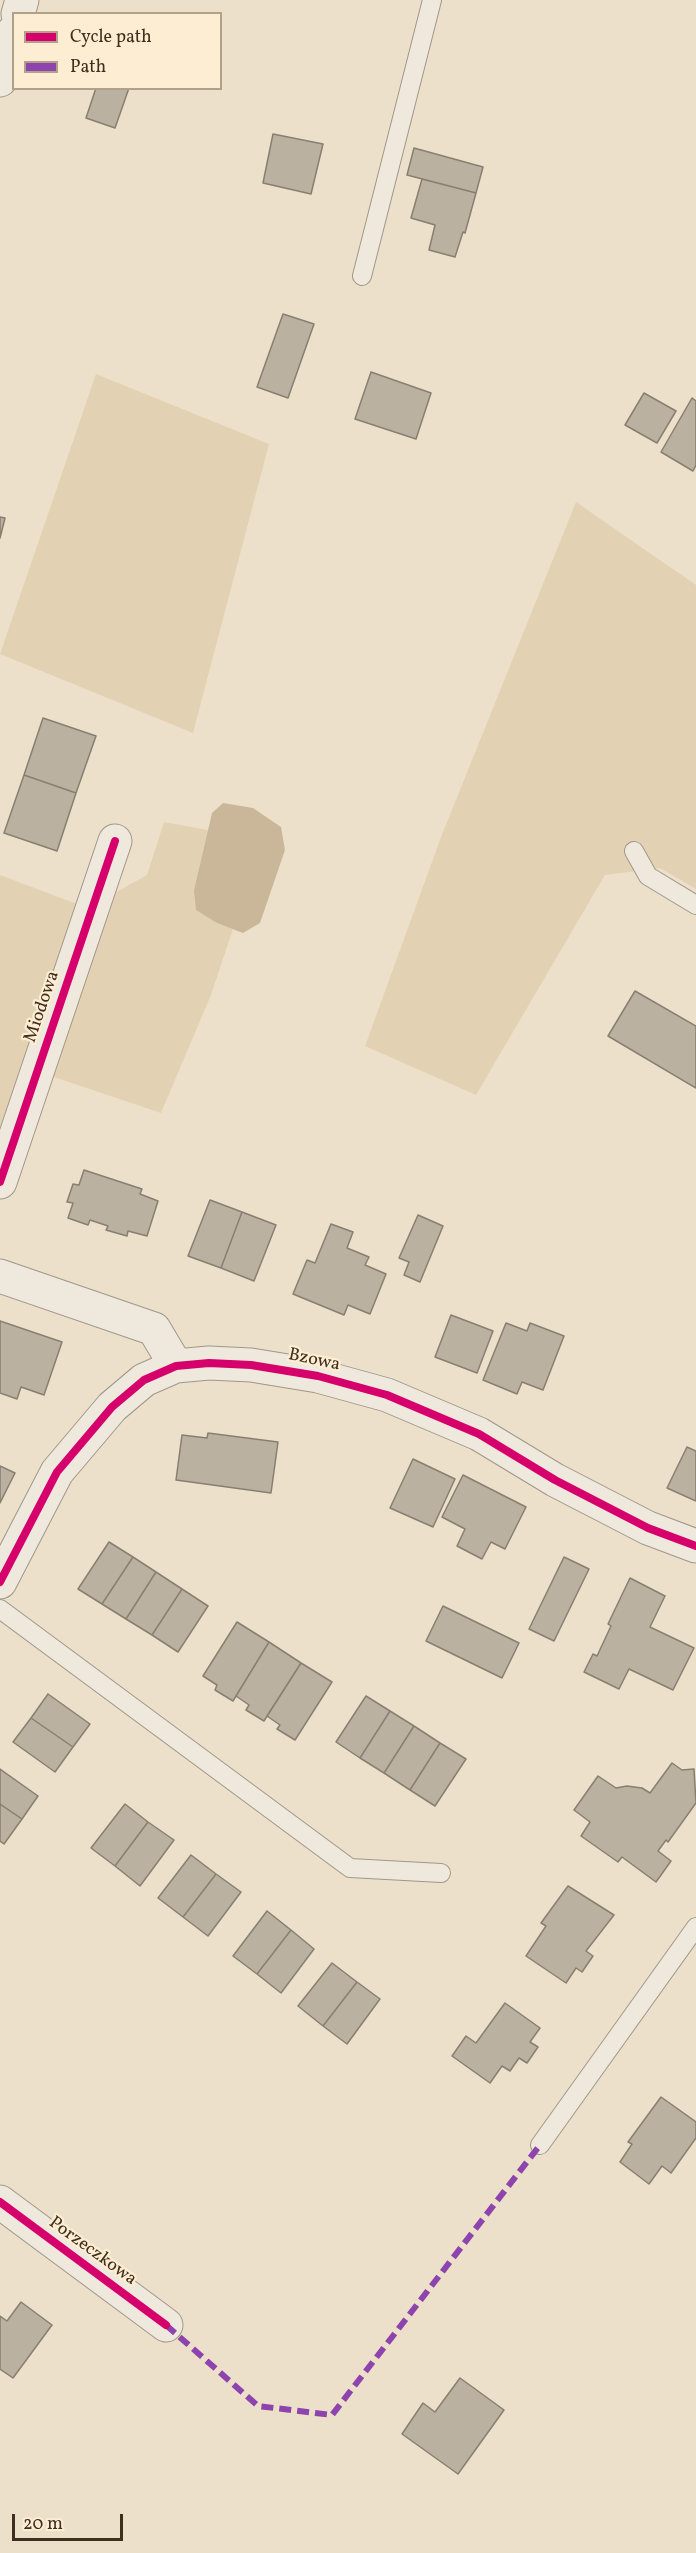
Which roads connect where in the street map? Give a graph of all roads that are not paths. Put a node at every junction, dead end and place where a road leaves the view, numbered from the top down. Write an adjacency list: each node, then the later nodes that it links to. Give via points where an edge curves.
1 (432, 0): 4 (lane)
2 (12, 38): 3 (street)
3 (0, 80)
4 (362, 276)
5 (115, 841): 8 (street, Miodowa)
6 (634, 851): 7 (lane, via 648,876)
7 (696, 905)
8 (0, 1182)
9 (0, 1276): 10 (street, via 154,1329)
10 (176, 1366): 11 (street, Bzowa, via 251,1365 318,1376 387,1395 478,1434 648,1528); 12 (street, Bzowa, via 144,1380 112,1407 57,1472)
11 (696, 1546)
12 (0, 1582)
13 (0, 1609): 14 (lane, via 350,1868)
14 (441, 1873)
15 (696, 1927): 16 (lane)
16 (540, 2145)
17 (0, 2202): 18 (street, Porzeczkowa)
18 (166, 2325)

